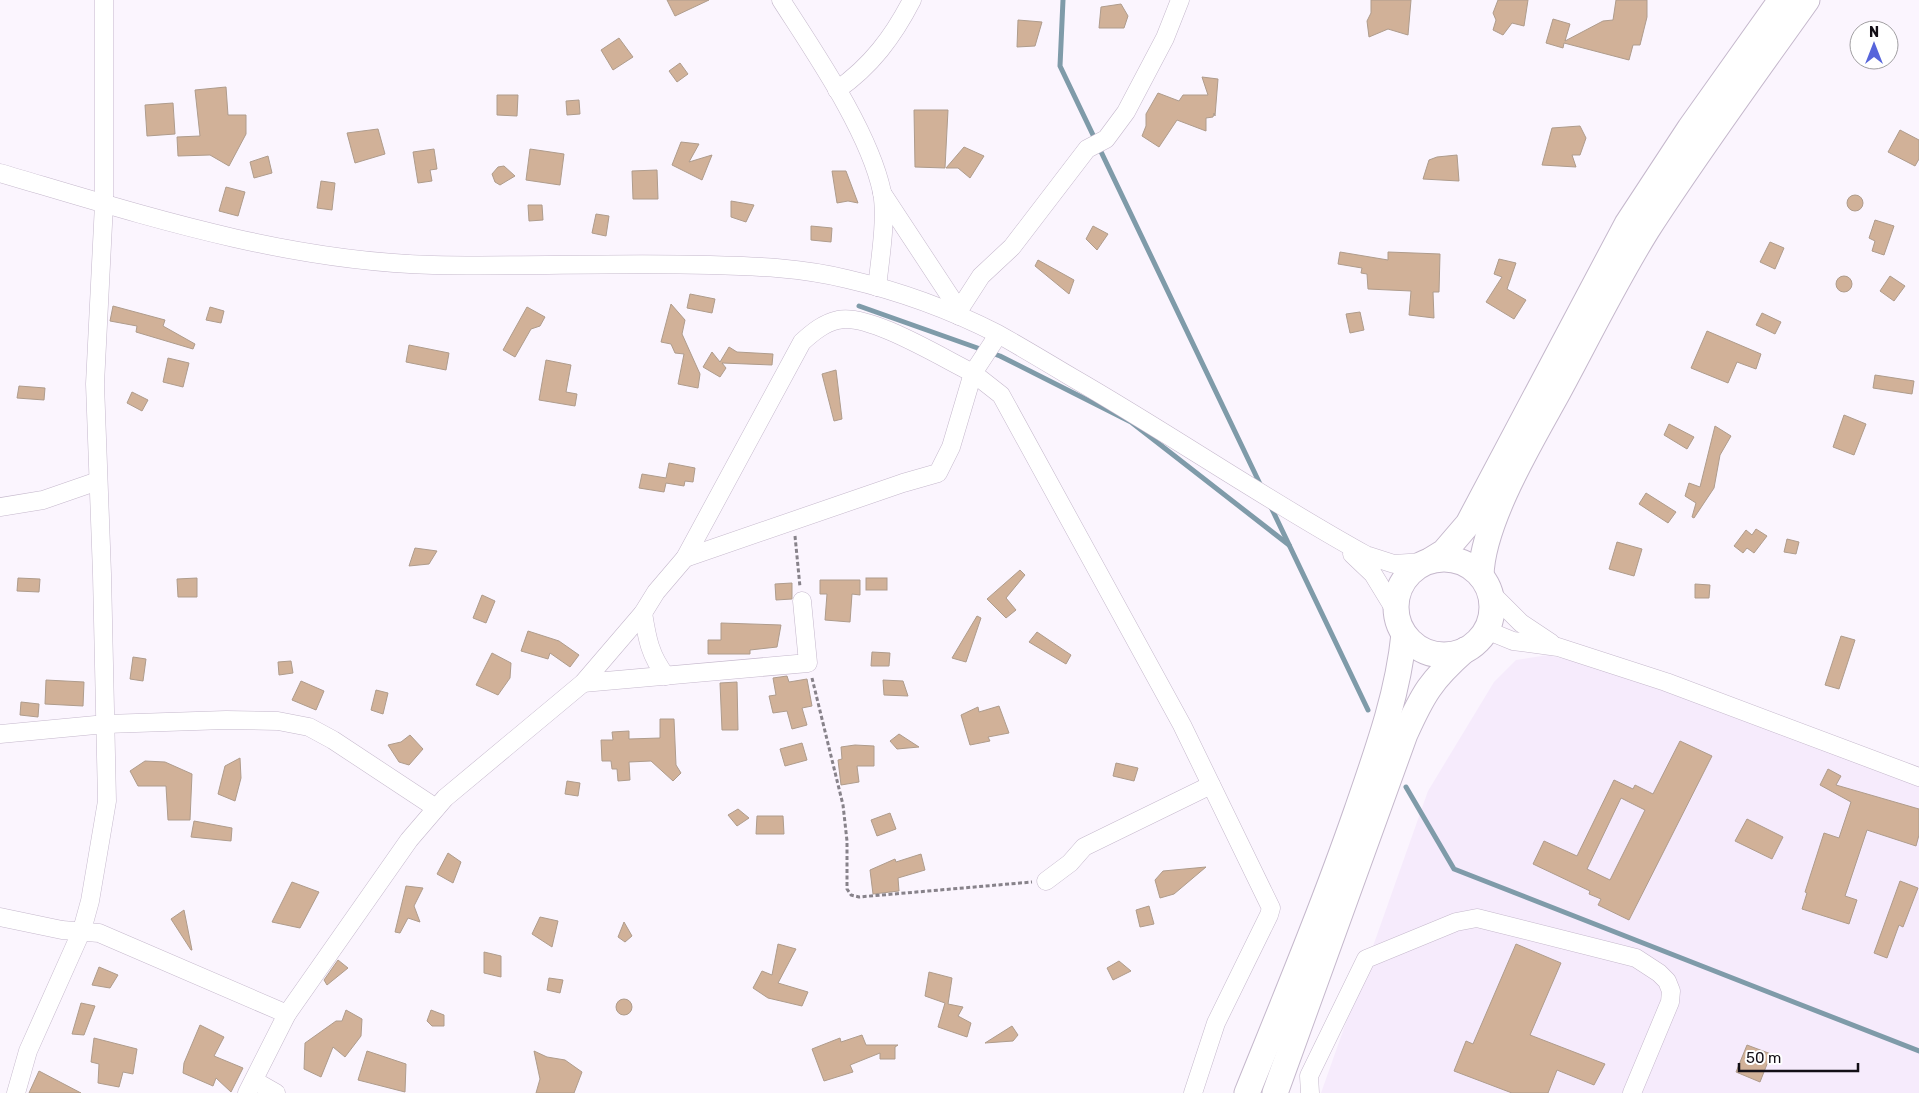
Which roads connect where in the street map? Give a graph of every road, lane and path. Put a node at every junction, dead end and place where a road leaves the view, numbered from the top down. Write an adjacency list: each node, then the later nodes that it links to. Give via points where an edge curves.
1 (104, 0): 10 (street)
2 (781, 0): 7 (street)
3 (912, 0): 7 (street, via 879,54)
4 (1180, 0): 12 (street, via 1165,38 1126,112 1106,138 1087,148 1012,247 981,276)
5 (1781, 0): 20 (highway, via 1626,224 1468,524 1444,552)
6 (1807, 0): 21 (highway, via 1646,232 1538,429 1500,506 1488,534)
7 (837, 90): 9 (street, via 870,154)
8 (0, 173): 10 (street)
9 (882, 193): 11 (street, via 882,246); 12 (street)
10 (104, 204): 11 (street, via 284,250 352,260 433,265 728,265 806,271); 15 (street, via 95,384)
11 (877, 287): 12 (street)
12 (959, 313): 13 (street)
13 (998, 335): 14 (street); 18 (street, via 1158,427)
14 (974, 373): 17 (street, via 951,447 938,473); 19 (street, via 876,324 839,319 816,329 802,342); 35 (street, via 1001,395 1182,725)
15 (98, 481): 16 (street, via 43,500); 32 (street)
16 (0, 507)
17 (793, 520): 19 (street); 22 (path)
18 (1335, 538): 20 (street, via 1366,555 1394,564); 23 (street, via 1373,574)
19 (685, 558): 24 (street, via 656,592)
20 (1427, 561): 21 (highway, via 1445,558 1458,561 1471,567); 23 (highway, via 1412,570 1402,582 1396,595)
21 (1485, 584): 25 (highway, via 1492,611); 27 (street, via 1521,623)
22 (802, 601): 29 (street)
23 (1395, 610): 26 (highway)
24 (643, 614): 30 (street, via 648,646); 31 (street)
25 (1486, 630): 27 (street, via 1513,641); 28 (highway)
26 (1404, 634): 28 (highway, via 1420,649 1431,653 1454,654); 45 (highway, via 1401,665 1385,728 1332,881)
27 (1558, 647): 34 (street, via 1666,682)
28 (1465, 650): 46 (highway, via 1440,672 1423,694 1405,734)
29 (808, 663): 30 (street); 37 (path, via 843,805 847,889 851,895 860,897)
30 (666, 676): 31 (street)
31 (583, 683): 36 (street)
32 (106, 724): 33 (street); 36 (street, via 278,721 309,728 333,740); 39 (street, via 107,802)
33 (0, 734)
34 (1919, 777)
35 (1211, 785): 37 (street, via 1084,847); 44 (street, via 1270,908 1216,1023)
36 (436, 808): 40 (street, via 409,840)
37 (1046, 881)
38 (0, 917): 39 (street, via 62,930)
39 (82, 930): 40 (street, via 99,933); 42 (street, via 28,1051)
40 (287, 1014): 41 (street)
41 (251, 1087): 43 (street)
42 (16, 1093)
43 (276, 1093)
44 (1193, 1093)
45 (1248, 1093)
46 (1275, 1093)
47 (1310, 1093): 48 (street, via 1309,1076 1366,959 1456,922 1477,918 1636,958 1667,981 1671,991 1670,1002)
48 (1632, 1093)

